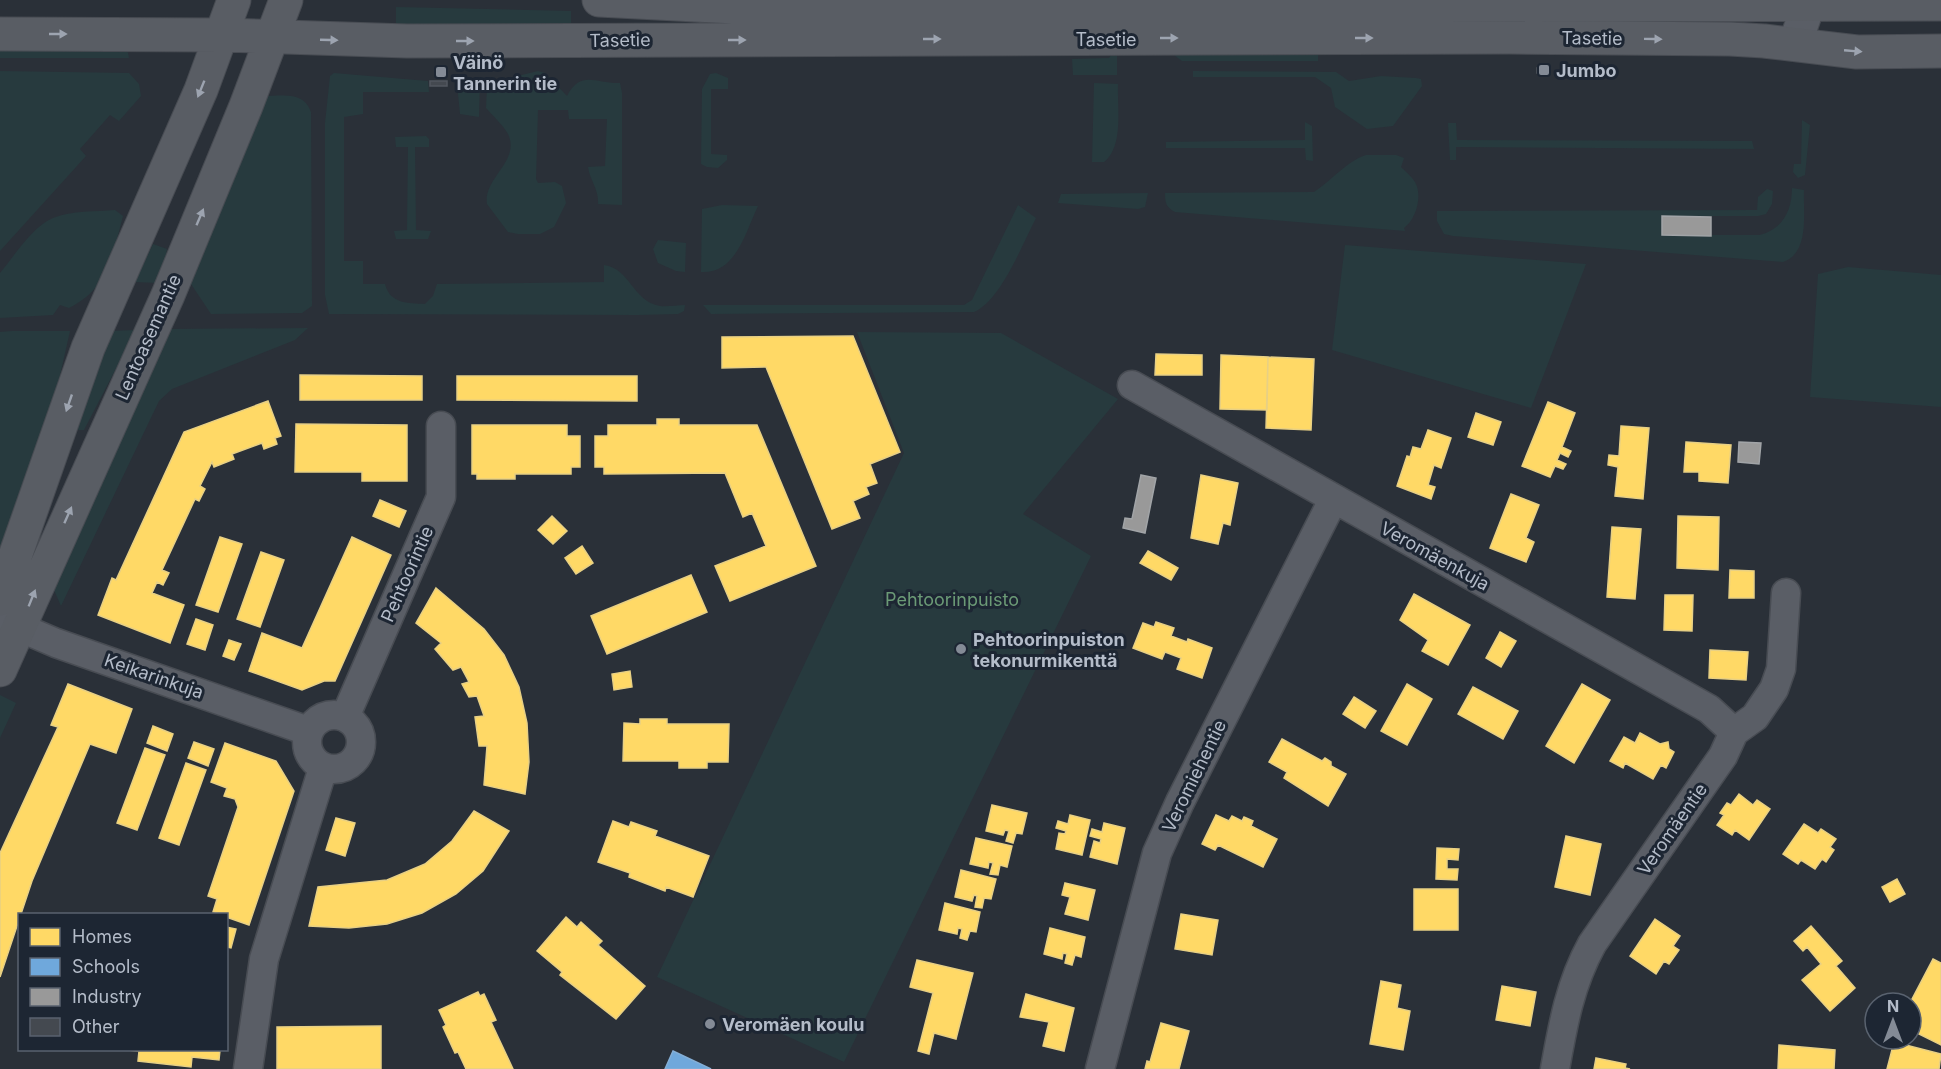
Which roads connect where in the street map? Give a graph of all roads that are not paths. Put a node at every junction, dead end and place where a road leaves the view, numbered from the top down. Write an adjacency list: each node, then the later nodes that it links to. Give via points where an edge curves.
1 (234, 0): 10 (main road)
2 (286, 0): 11 (main road, Lentoasemantie)
3 (599, 0): 4 (main road, Tasetie)
4 (645, 1): 5 (main road, Tasetie); 13 (street)
5 (682, 2): 6 (main road, Tasetie, via 758,7 1731,6); 12 (street)
6 (1771, 2): 7 (main road, Tasetie); 14 (street)
7 (1810, 2): 8 (main road, Tasetie); 14 (street)
8 (1941, 4)
9 (0, 34): 10 (main road, one-way to 10)
10 (222, 35): 11 (main road); 20 (main road, one-way to 20, via 88,348)
11 (271, 38): 13 (main road, Tasetie, one-way to 13); 21 (main road, Lentoasemantie, one-way to 11, via 168,295)
12 (678, 39): 13 (main road, Tasetie); 14 (main road, Tasetie, one-way to 14, via 1510,37)
13 (639, 40)
14 (1780, 43): 15 (main road, Tasetie, one-way to 15, via 1857,52)
15 (1941, 51)
16 (1132, 385): 18 (street, Veromäenkuja)
17 (441, 426): 23 (street, Pehtoorintie, via 441,497)
18 (1333, 500): 25 (street, Veromäenkuja, via 1709,709); 28 (street, Veromiehentie, via 1157,853)
19 (1786, 593): 25 (street, Veromäentie, via 1780,669 1774,689 1755,717)
20 (0, 599)
21 (10, 623): 22 (main road, Lentoasemantie); 24 (street, Keikarinkuja, via 56,643)
22 (0, 670)
23 (345, 717): 24 (street, via 328,715); 26 (street, via 360,735 360,751 349,765 332,770)
24 (308, 731): 26 (street, via 310,756)
25 (1734, 732): 29 (street, Veromäentie, via 1723,756 1578,969 1567,1003)
26 (323, 768): 27 (street, via 264,958)
27 (248, 1069)
28 (1100, 1069)
29 (1555, 1069)

